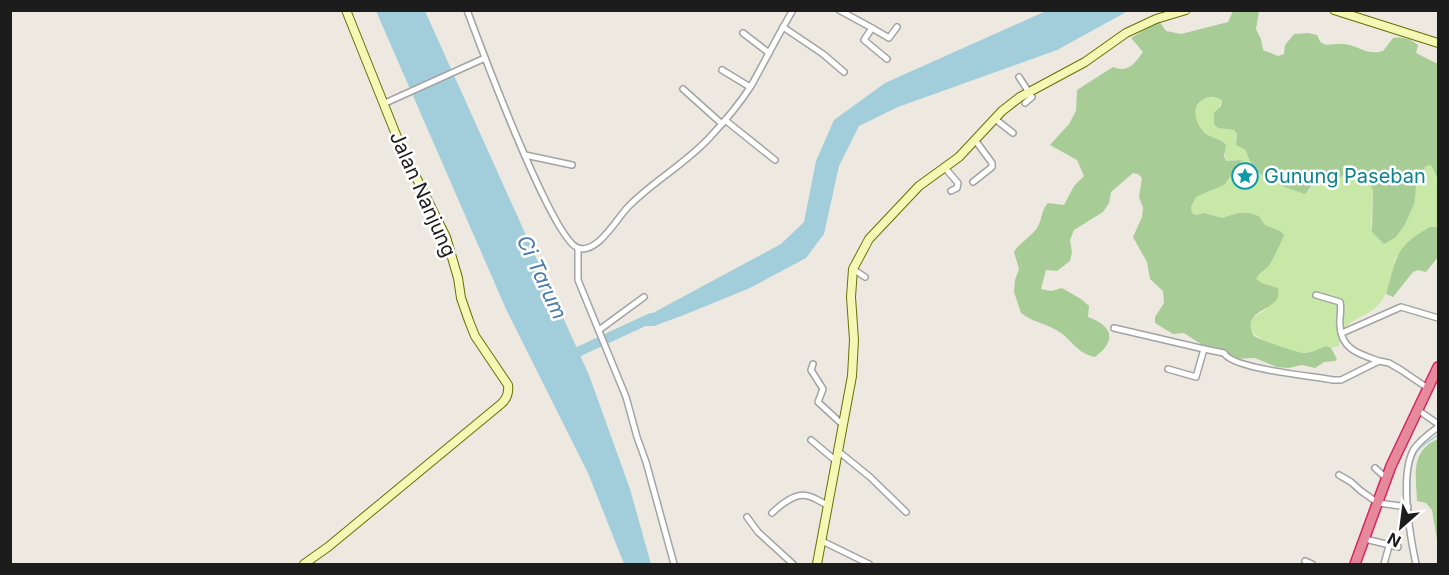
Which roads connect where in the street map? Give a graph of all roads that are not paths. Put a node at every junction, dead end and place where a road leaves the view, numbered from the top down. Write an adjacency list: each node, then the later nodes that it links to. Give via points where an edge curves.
1 (346, 10): 21 (street, Jalan Nanjung)
2 (467, 10): 13 (street)
3 (793, 10): 7 (street)
4 (839, 10): 9 (street)
5 (1186, 10): 20 (street, via 1126,33)
6 (1334, 10): 11 (street)
7 (783, 27): 12 (street); 16 (street)
8 (897, 27): 9 (street, via 889,38)
9 (872, 28): 14 (street, via 864,40)
10 (744, 33): 12 (street)
11 (1438, 43)
12 (769, 53): 18 (street)
13 (485, 58): 21 (street); 26 (street)
14 (887, 59)
15 (722, 70): 18 (street)
16 (844, 72)
17 (1019, 77): 20 (street)
18 (750, 87): 23 (street)
19 (683, 89): 23 (street)
20 (1025, 100): 22 (street)
21 (383, 104): 67 (street, Jalan Nanjung, via 446,237 464,310 475,336 508,385 507,396)
22 (995, 119): 24 (street); 25 (street)
23 (723, 122): 27 (street); 32 (street, via 702,146 628,207 600,241 592,247)
24 (1013, 133)
25 (975, 140): 29 (street); 30 (street, via 992,167)
26 (525, 155): 28 (street); 32 (street, via 553,216)
27 (775, 160)
28 (572, 165)
29 (945, 168): 31 (street, via 958,183); 33 (street, via 893,211 868,239)
30 (973, 182)
31 (951, 191)
32 (578, 248): 39 (street, via 578,280)
33 (852, 269): 34 (street); 48 (street, via 852,376)
34 (865, 277)
35 (1316, 295): 40 (street, via 1340,302)
36 (644, 297): 39 (street)
37 (1438, 318): 40 (street, via 1401,307)
38 (1114, 328): 41 (street)
39 (599, 330): 68 (street, via 626,397)
40 (1342, 333): 42 (street, via 1348,347)
41 (1204, 349): 42 (street, via 1224,353 1232,361 1256,368 1333,380 1341,380); 45 (street, via 1196,377)
42 (1378, 361): 46 (street, via 1389,363)
43 (813, 364): 48 (street, via 811,370 823,389 818,402)
44 (1438, 367): 46 (highway)
45 (1168, 369)
46 (1429, 389): 47 (highway)
47 (1418, 410): 49 (street); 55 (highway)
48 (843, 425): 51 (street)
49 (1438, 425): 58 (street, via 1412,455)
50 (811, 440): 52 (street)
51 (838, 451): 52 (street); 59 (street)
52 (836, 461): 57 (street)
53 (1375, 468): 55 (street)
54 (1339, 476): 56 (street)
55 (1386, 478): 56 (highway)
56 (1378, 503): 58 (street); 62 (highway)
57 (827, 505): 60 (street, via 801,495); 63 (street)
58 (1408, 507): 75 (street)
59 (906, 512)
60 (772, 513)
61 (747, 517): 69 (street)
62 (1365, 539): 64 (street); 73 (highway)
63 (822, 541): 70 (street); 71 (street)
64 (1389, 546): 65 (street); 74 (street)
65 (1398, 547)
66 (1305, 561): 72 (street)
67 (304, 564)
68 (674, 564)
69 (793, 564)
70 (817, 564)
71 (869, 564)
72 (1312, 564)
73 (1355, 564)
74 (1384, 564)
75 (1416, 564)

